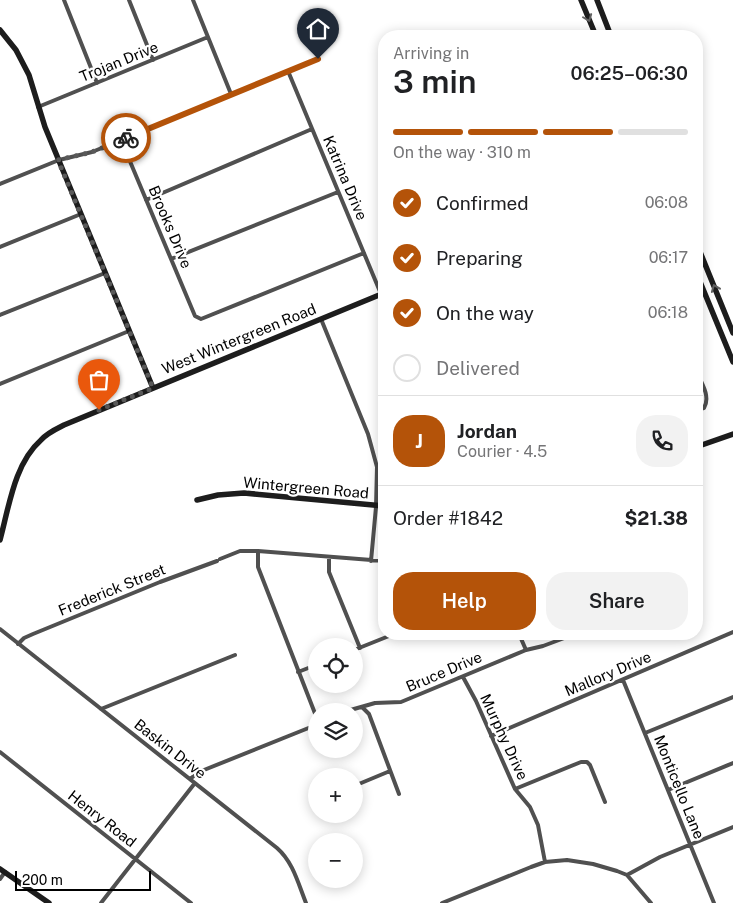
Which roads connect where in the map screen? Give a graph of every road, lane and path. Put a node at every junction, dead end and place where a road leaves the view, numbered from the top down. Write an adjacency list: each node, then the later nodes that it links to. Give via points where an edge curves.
1 (64, 0): 13 (street)
2 (129, 0): 11 (street)
3 (193, 0): 9 (street)
4 (581, 0): 7 (main road, one-way to 7)
5 (597, 0): 8 (main road)
6 (0, 30): 15 (main road, via 16,50 29,75)
7 (594, 30)
8 (609, 30)
9 (208, 38): 11 (street, Trojan Drive); 14 (street)
10 (318, 59): 12 (street)
11 (152, 60): 13 (street, Trojan Drive)
12 (288, 71): 14 (street); 16 (street, Katrina Drive)
13 (98, 83): 15 (street, Trojan Drive)
14 (232, 94): 17 (street)
15 (38, 107): 18 (main road)
16 (312, 129): 20 (street, Katrina Drive); 21 (street)
17 (121, 140): 18 (street, via 92,152); 21 (street, Brooks Drive)
18 (58, 160): 19 (street); 22 (main road)
19 (0, 184)
20 (338, 192): 24 (street, Katrina Drive); 25 (street)
21 (146, 200): 25 (street, Brooks Drive)
22 (81, 214): 23 (street); 27 (main road)
23 (0, 247)
24 (364, 253): 25 (street, Brooks Drive, via 201,319 195,316); 28 (street, Katrina Drive)
25 (171, 259)
26 (703, 259): 34 (main road, one-way to 26)
27 (105, 272): 31 (street); 33 (main road)
28 (378, 284)
29 (703, 289): 35 (main road)
30 (378, 295): 32 (main road, West Wintergreen Road)
31 (0, 315)
32 (321, 319): 38 (main road, West Wintergreen Road); 42 (street, via 368,434)
33 (129, 331): 36 (street); 38 (main road)
34 (733, 333)
35 (733, 362)
36 (0, 384)
37 (703, 387): 39 (street, via 708,402)
38 (153, 388): 45 (main road, West Wintergreen Road, via 64,425 41,439 23,464)
39 (703, 408)
40 (733, 434): 41 (main road)
41 (703, 445)
42 (377, 467): 44 (street)
43 (197, 500): 44 (main road, Wintergreen Road, via 244,493)
44 (376, 506): 48 (street)
45 (0, 540)
46 (258, 551): 47 (street, Frederick Street); 56 (street, Frederick Street, via 240,551 33,634); 61 (street, via 258,567)
47 (330, 557): 48 (street, Frederick Street); 52 (street, via 329,572)
48 (371, 561): 49 (street, Frederick Street)
49 (378, 561)
50 (0, 629): 56 (street, Baskin Drive)
51 (733, 632): 63 (street, Mallory Drive)
52 (356, 638)
53 (379, 640): 57 (street)
54 (522, 640): 58 (street)
55 (559, 640): 58 (street, Bruce Drive)
56 (18, 644): 67 (street, Baskin Drive)
57 (363, 647)
58 (526, 650): 62 (street, Bruce Drive)
59 (235, 655): 67 (street)
60 (308, 668): 61 (street)
61 (298, 672): 65 (street)
62 (463, 677): 66 (street, Bruce Drive, via 401,702 375,703); 70 (street, Murphy Drive)
63 (623, 680): 69 (street, Monticello Lane); 70 (street, Mallory Drive)
64 (733, 697): 69 (street)
65 (311, 703)
66 (363, 708): 73 (street, via 369,714)
67 (101, 710): 74 (street, Baskin Drive)
68 (308, 728): 74 (street, via 199,772)
69 (645, 733): 78 (street, Monticello Lane)
70 (492, 736): 77 (street, Murphy Drive)
71 (0, 752): 83 (street, Henry Road)
72 (733, 763): 78 (street)
73 (390, 771): 75 (street); 79 (street)
74 (190, 780): 76 (street, Baskin Drive)
75 (363, 782)
76 (195, 783): 83 (street); 91 (street, Baskin Drive, via 284,854)
77 (515, 789): 80 (street, via 587,762); 84 (street, Murphy Drive, via 530,807 538,824)
78 (668, 790): 82 (street, Monticello Lane)
79 (399, 794)
80 (605, 802)
81 (733, 827): 82 (street)
82 (691, 844): 86 (street); 94 (street, Monticello Lane)
83 (135, 858): 89 (street); 90 (street, Henry Road)
84 (546, 862): 86 (street, via 567,860 593,864); 92 (street)
85 (2, 871): 87 (street); 88 (main road)
86 (627, 875): 93 (street)
87 (0, 879)
88 (50, 903)
89 (101, 903)
90 (191, 903)
91 (306, 903)
92 (442, 903)
93 (651, 903)
94 (714, 903)

